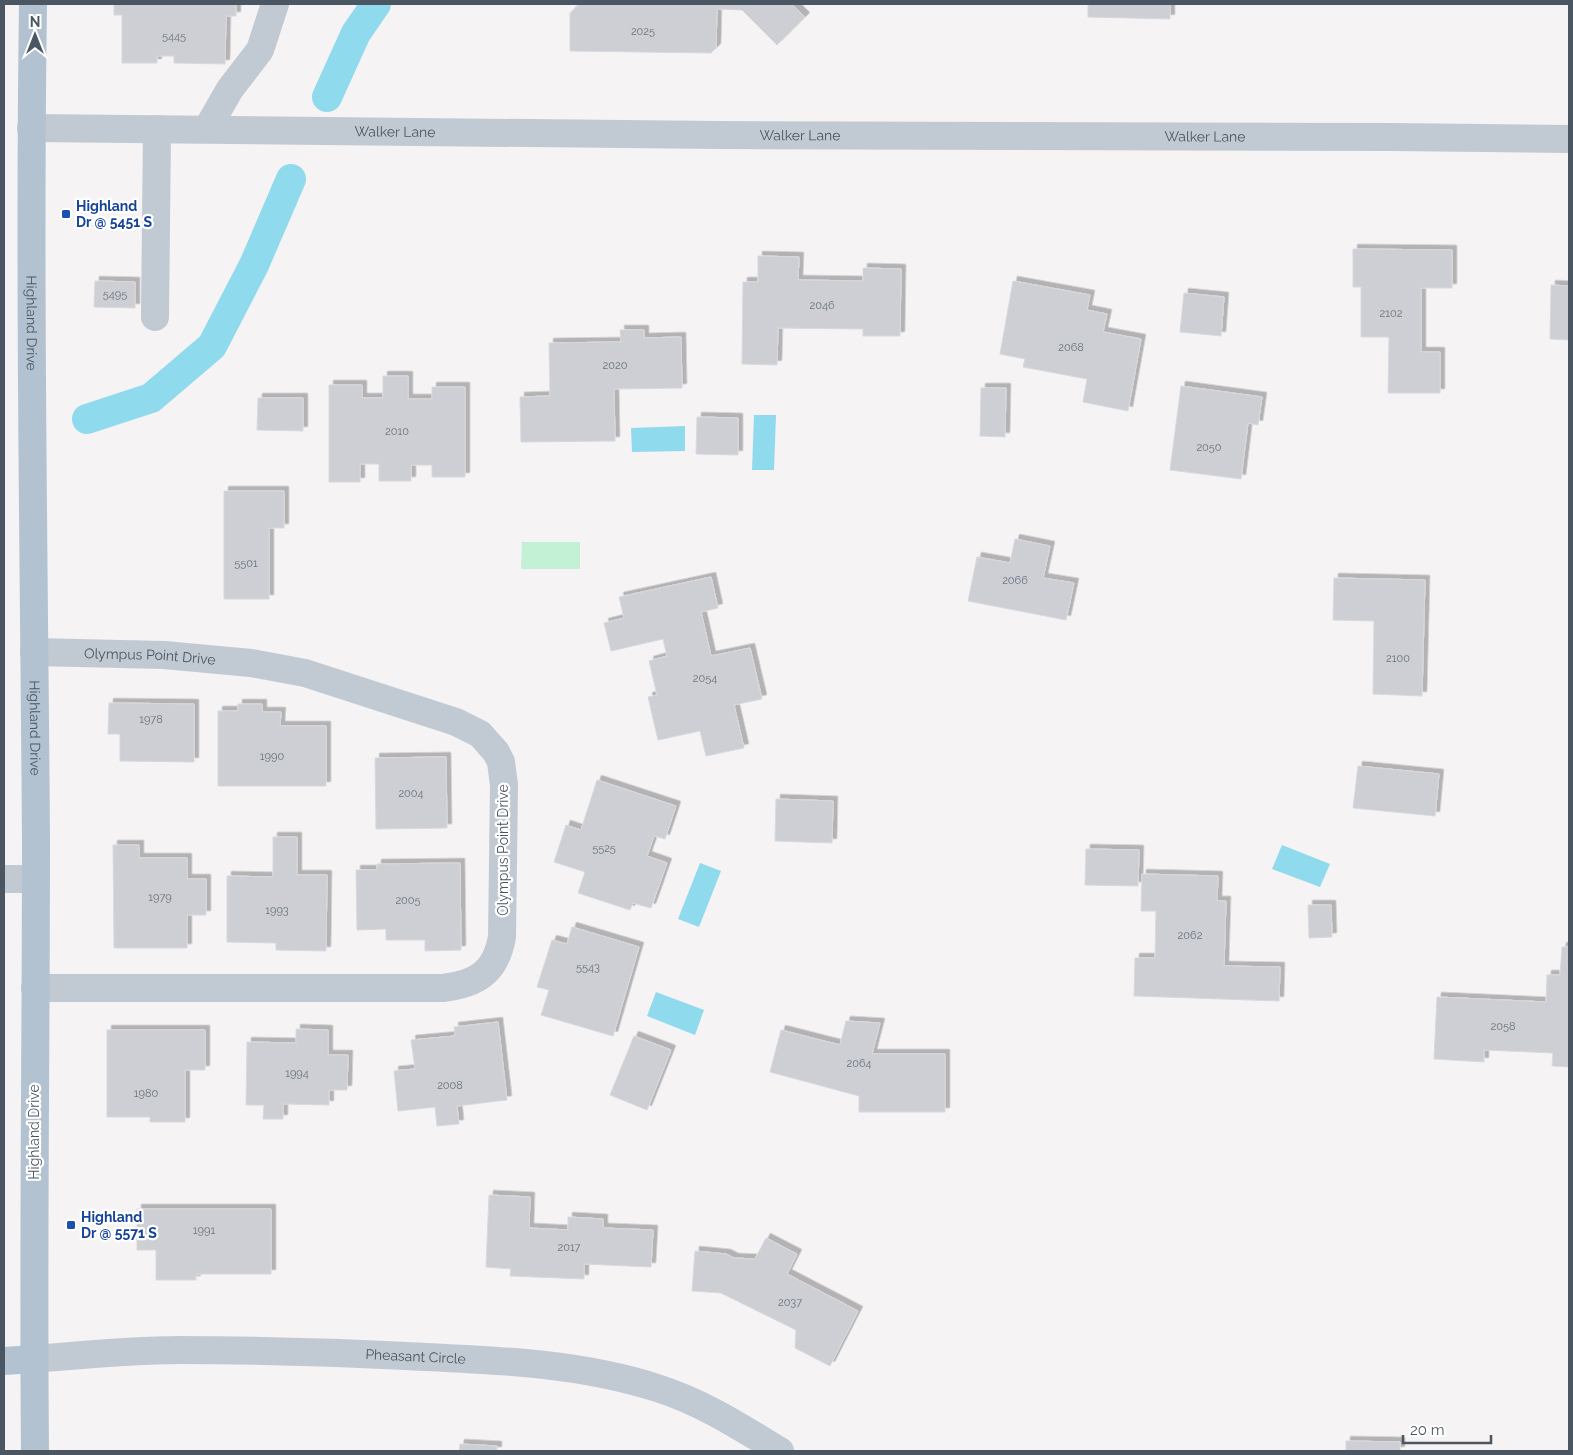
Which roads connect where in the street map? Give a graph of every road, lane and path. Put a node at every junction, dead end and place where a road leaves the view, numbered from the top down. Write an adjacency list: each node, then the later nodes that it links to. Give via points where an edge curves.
1 (33, 4): 3 (main road, Highland Drive)
2 (275, 4): 5 (street, via 260,50 230,89)
3 (31, 128): 4 (street, Walker Lane); 8 (main road, Highland Drive)
4 (157, 129): 5 (street, Walker Lane); 7 (street)
5 (207, 130): 6 (street, Walker Lane)
6 (1569, 139)
7 (155, 317)
8 (34, 652): 10 (main road, Highland Drive); 11 (street, Olympus Point Drive, via 164,655 251,663 305,673 456,722 480,734 501,762 504,785 502,937 497,957 485,973 465,985 443,988)
9 (4, 879): 10 (street)
10 (36, 879): 11 (main road, Highland Drive)
11 (35, 988): 12 (main road, Highland Drive)
12 (34, 1358): 13 (main road); 14 (main road, Highland Drive); 15 (street, Pheasant Circle, via 178,1350 370,1354 553,1365 623,1378 689,1399)
13 (4, 1361)
14 (35, 1451)
15 (780, 1451)

